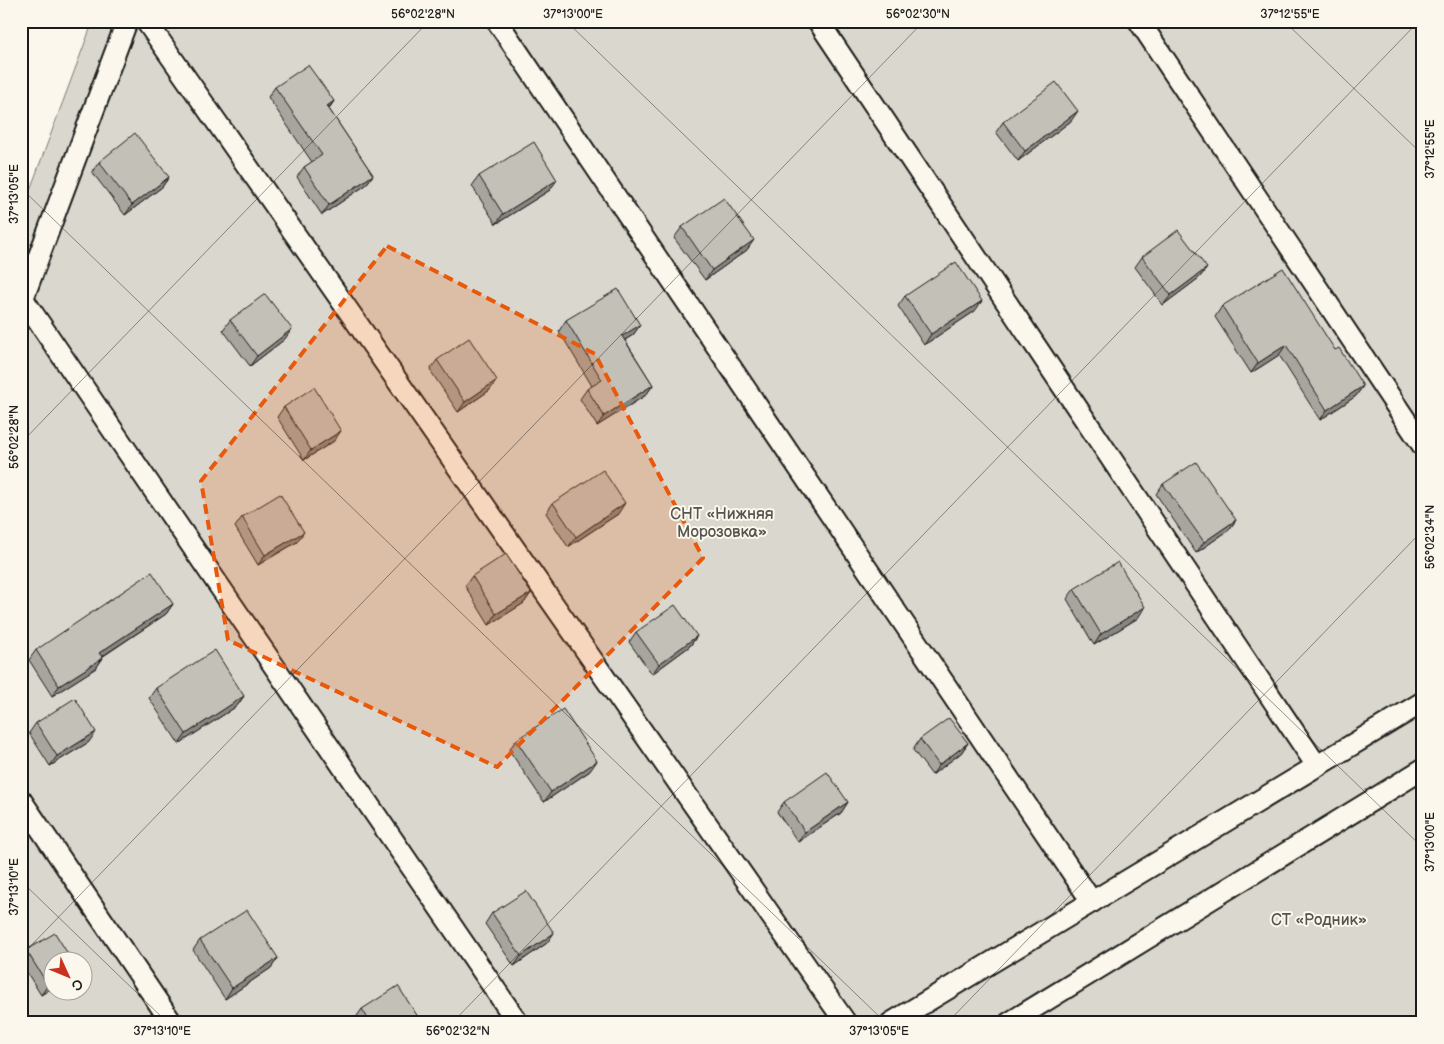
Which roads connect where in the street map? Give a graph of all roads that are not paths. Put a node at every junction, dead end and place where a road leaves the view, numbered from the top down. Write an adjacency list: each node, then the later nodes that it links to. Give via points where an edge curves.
1 (127, 21): 6 (lane)
2 (146, 21): 15 (lane)
3 (497, 21): 12 (lane)
4 (818, 21): 9 (lane)
5 (1139, 21): 7 (lane)
6 (22, 302): 14 (lane)
7 (1423, 446)
8 (1423, 702): 9 (lane)
9 (1317, 766): 12 (lane)
10 (1423, 769): 17 (lane)
11 (21, 800): 13 (lane)
12 (1092, 902): 16 (lane)
13 (172, 1023)
14 (518, 1023)
15 (846, 1023)
16 (891, 1023)
17 (1009, 1023)

